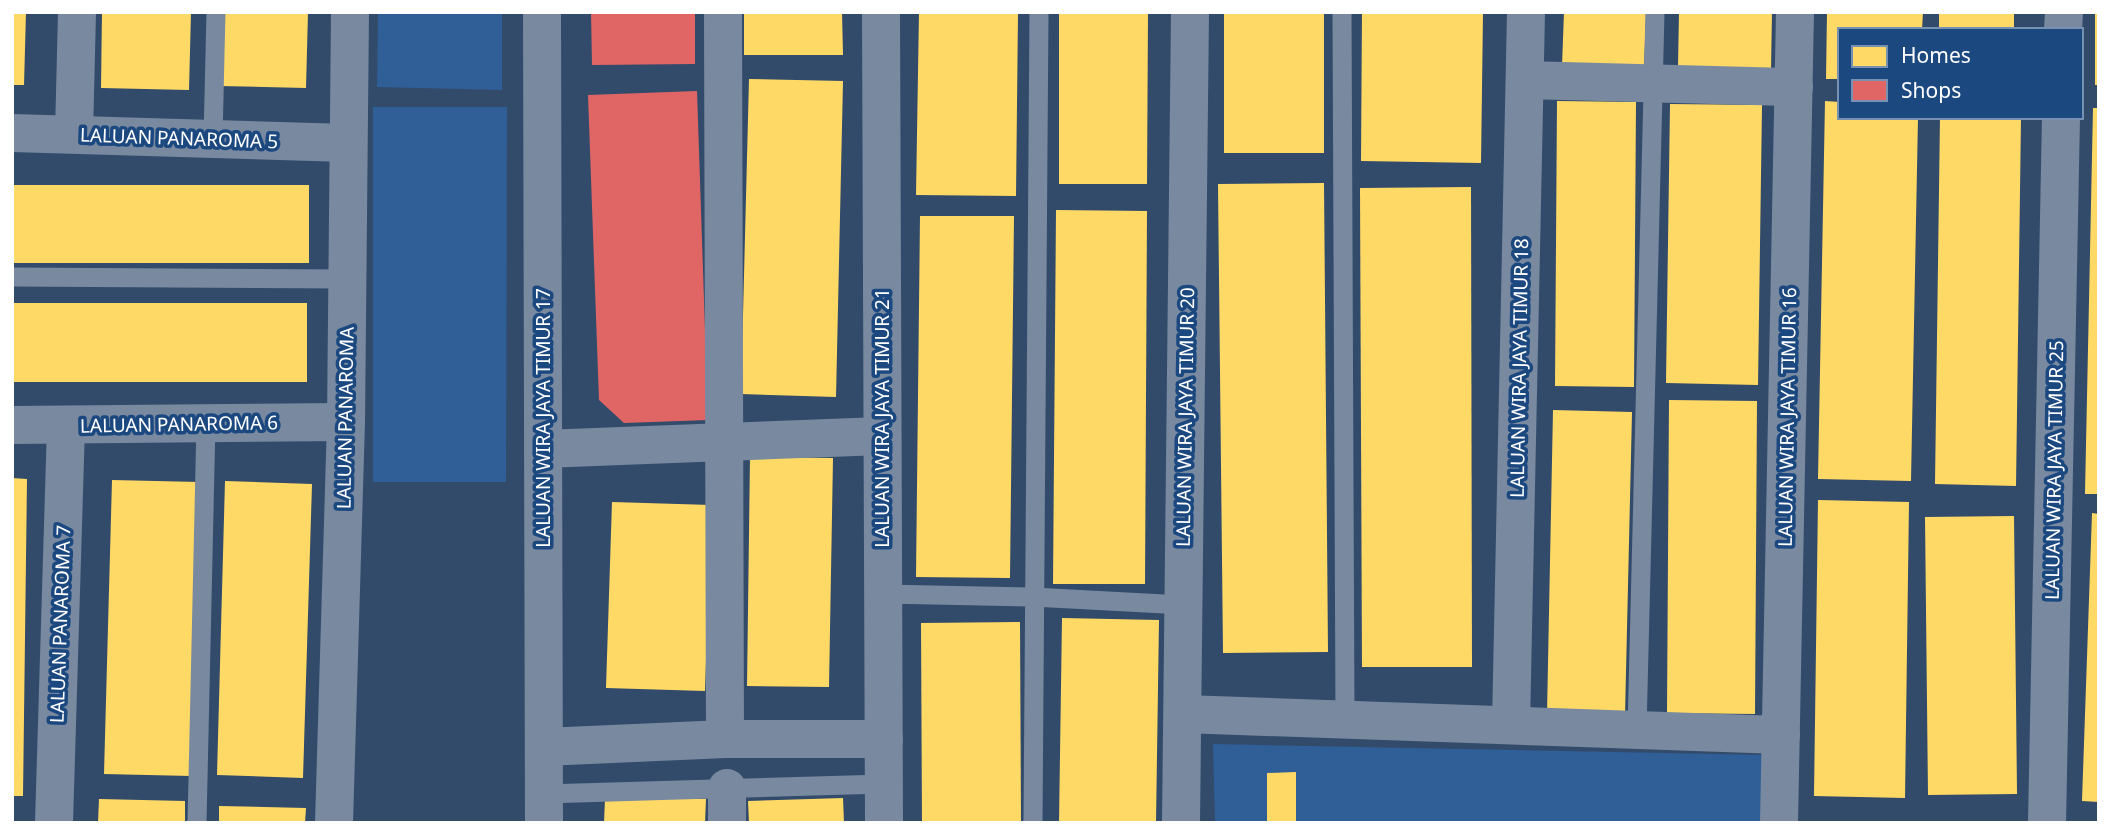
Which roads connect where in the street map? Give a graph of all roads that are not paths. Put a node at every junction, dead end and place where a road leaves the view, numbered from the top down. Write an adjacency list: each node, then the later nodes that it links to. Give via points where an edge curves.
1 (76, 12): 18 (street)
2 (216, 12): 19 (lane)
3 (350, 12): 20 (street, LALUAN PANAROMA)
4 (542, 12): 29 (street, LALUAN WIRA JAYA TIMUR 17)
5 (723, 12): 28 (street)
6 (881, 12): 27 (street, LALUAN WIRA JAYA TIMUR 21)
7 (1039, 12): 31 (lane)
8 (1190, 12): 32 (street, LALUAN WIRA JAYA TIMUR 20)
9 (1342, 12): 34 (lane)
10 (1526, 12): 13 (street, LALUAN WIRA JAYA TIMUR 18)
11 (1655, 12): 14 (lane)
12 (1795, 12): 15 (street, LALUAN WIRA JAYA TIMUR 16)
13 (1525, 80): 14 (street); 35 (street, LALUAN WIRA JAYA TIMUR 18)
14 (1653, 84): 15 (street); 36 (lane)
15 (1794, 87): 37 (street, LALUAN WIRA JAYA TIMUR 16)
16 (2062, 119): 51 (street, LALUAN WIRA JAYA TIMUR 25)
17 (12, 133): 18 (street, LALUAN PANAROMA 5)
18 (74, 134): 19 (street, LALUAN PANAROMA 5)
19 (213, 139): 20 (street, LALUAN PANAROMA 5)
20 (347, 143): 22 (street, LALUAN PANAROMA)
21 (12, 277): 22 (lane)
22 (348, 279): 24 (street, LALUAN PANAROMA)
23 (206, 422): 24 (street, LALUAN PANAROMA 6); 26 (street, LALUAN PANAROMA 6); 45 (lane)
24 (346, 422): 46 (street, LALUAN PANAROMA)
25 (12, 425): 26 (street, LALUAN PANAROMA 6)
26 (66, 426): 44 (street, LALUAN PANAROMA 7)
27 (882, 436): 28 (street); 30 (street, LALUAN WIRA JAYA TIMUR 21)
28 (723, 442): 29 (street); 38 (street)
29 (543, 449): 40 (street, LALUAN WIRA JAYA TIMUR 17)
30 (883, 594): 31 (lane); 39 (street, LALUAN WIRA JAYA TIMUR 21)
31 (1033, 597): 32 (lane); 48 (lane)
32 (1183, 605): 33 (street, LALUAN WIRA JAYA TIMUR 20)
33 (1182, 714): 34 (street); 49 (street, LALUAN WIRA JAYA TIMUR 20)
34 (1345, 719): 35 (street)
35 (1511, 725): 36 (street)
36 (1637, 730): 37 (street)
37 (1781, 735): 50 (street, LALUAN WIRA JAYA TIMUR 16)
38 (725, 739): 39 (street); 40 (street)
39 (884, 739): 41 (street, LALUAN WIRA JAYA TIMUR 21)
40 (544, 747): 43 (street, LALUAN WIRA JAYA TIMUR 17)
41 (884, 784): 42 (lane); 47 (street, LALUAN WIRA JAYA TIMUR 21)
42 (727, 805): 43 (lane)
43 (544, 808)
44 (54, 823)
45 (197, 823)
46 (334, 823)
47 (884, 823)
48 (1032, 823)
49 (1181, 823)
50 (1779, 823)
51 (2047, 823)

